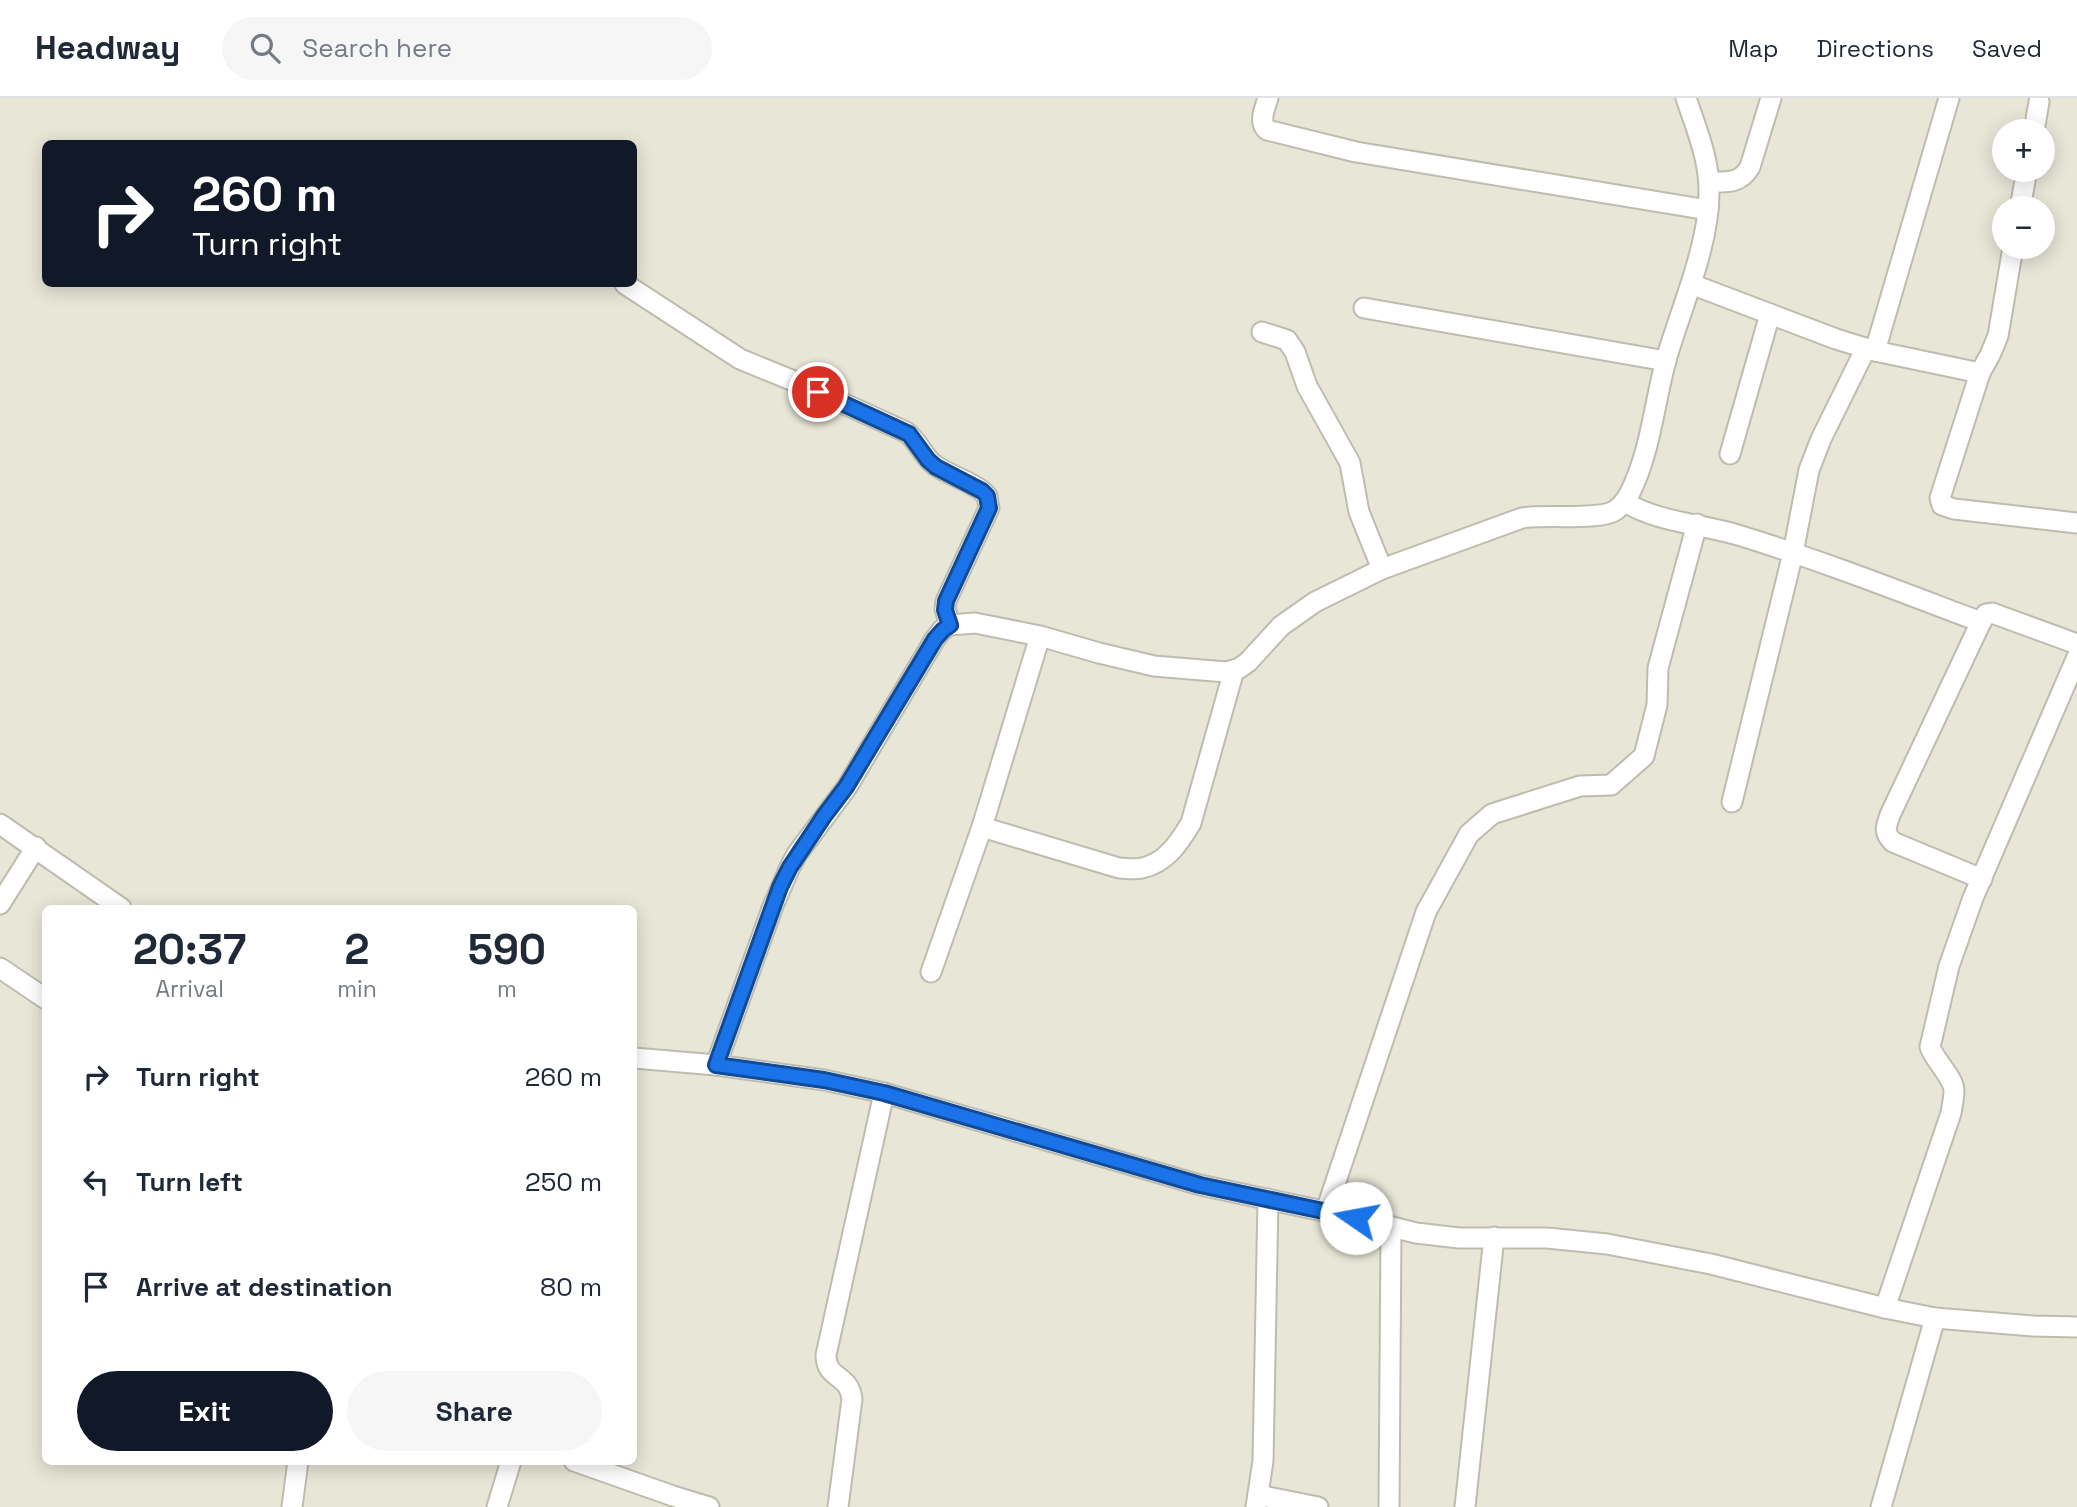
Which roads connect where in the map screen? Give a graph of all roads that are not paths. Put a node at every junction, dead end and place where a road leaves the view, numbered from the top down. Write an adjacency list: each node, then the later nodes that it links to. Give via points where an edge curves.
1 (1268, 98): 8 (street, via 1262,122 1267,130 1356,152)
2 (1686, 98): 7 (street)
3 (1771, 98): 7 (street, via 1746,175 1735,182)
4 (1949, 98): 15 (street)
5 (2034, 99): 6 (street)
6 (2034, 119)
7 (1709, 182): 8 (street)
8 (1708, 210): 10 (street)
9 (2011, 259): 17 (street, via 1998,336)
10 (1691, 284): 13 (street); 16 (street)
11 (630, 287): 25 (street, via 740,359 909,434 936,467 987,496 989,508 946,601)
12 (1364, 308): 16 (street)
13 (1770, 314): 15 (street); 18 (street)
14 (1262, 332): 23 (street, via 1292,345 1307,386 1350,463 1359,512)
15 (1871, 349): 17 (street); 22 (street, via 1809,470)
16 (1666, 361): 19 (street, via 1644,453)
17 (1980, 373): 20 (street, via 1941,505)
18 (1730, 454)
19 (1625, 502): 21 (street, via 1640,512); 23 (street, via 1599,516 1522,518)
20 (2077, 523)
21 (1697, 524): 22 (street); 44 (street, via 1658,668 1657,705 1644,757 1611,785 1580,786 1492,814 1469,834 1426,912)
22 (1793, 553): 24 (street); 30 (street)
23 (1382, 569): 29 (street, via 1296,613 1248,662)
24 (1981, 622): 27 (street, via 1992,613); 34 (street, via 1885,830 1893,842)
25 (950, 625): 26 (street, via 975,623); 41 (street, via 935,639 846,787 790,867)
26 (1040, 636): 29 (street, via 1154,666); 32 (street)
27 (2077, 644)
28 (2077, 657): 34 (street)
29 (1234, 670): 32 (street, via 1191,823 1161,861 1142,869 1119,869)
30 (1732, 802)
31 (0, 824): 33 (street)
32 (982, 827): 38 (street)
33 (36, 847): 35 (street); 36 (street)
34 (1982, 879): 47 (street, via 1949,966 1930,1047 1954,1089 1951,1113)
35 (0, 904)
36 (117, 905)
37 (0, 968): 39 (street)
38 (931, 972)
39 (42, 996)
40 (637, 1058): 41 (street)
41 (716, 1065): 42 (street)
42 (884, 1093): 43 (street, via 1200,1185); 57 (street, via 826,1355 830,1371 849,1385 852,1399)
43 (1268, 1199): 44 (street); 53 (street, via 1263,1461)
44 (1326, 1211): 45 (street)
45 (1391, 1228): 46 (street, via 1459,1238); 59 (street)
46 (1494, 1237): 47 (street, via 1607,1244 1711,1264); 60 (street)
47 (1885, 1308): 48 (street)
48 (1935, 1318): 49 (street); 61 (street)
49 (2077, 1327)
50 (297, 1465): 54 (street)
51 (509, 1465): 55 (street)
52 (588, 1465): 56 (street)
53 (1257, 1501): 58 (street)
54 (292, 1507)
55 (497, 1507)
56 (709, 1507)
57 (838, 1507)
58 (1318, 1507)
59 (1389, 1507)
60 (1465, 1507)
61 (1881, 1507)

